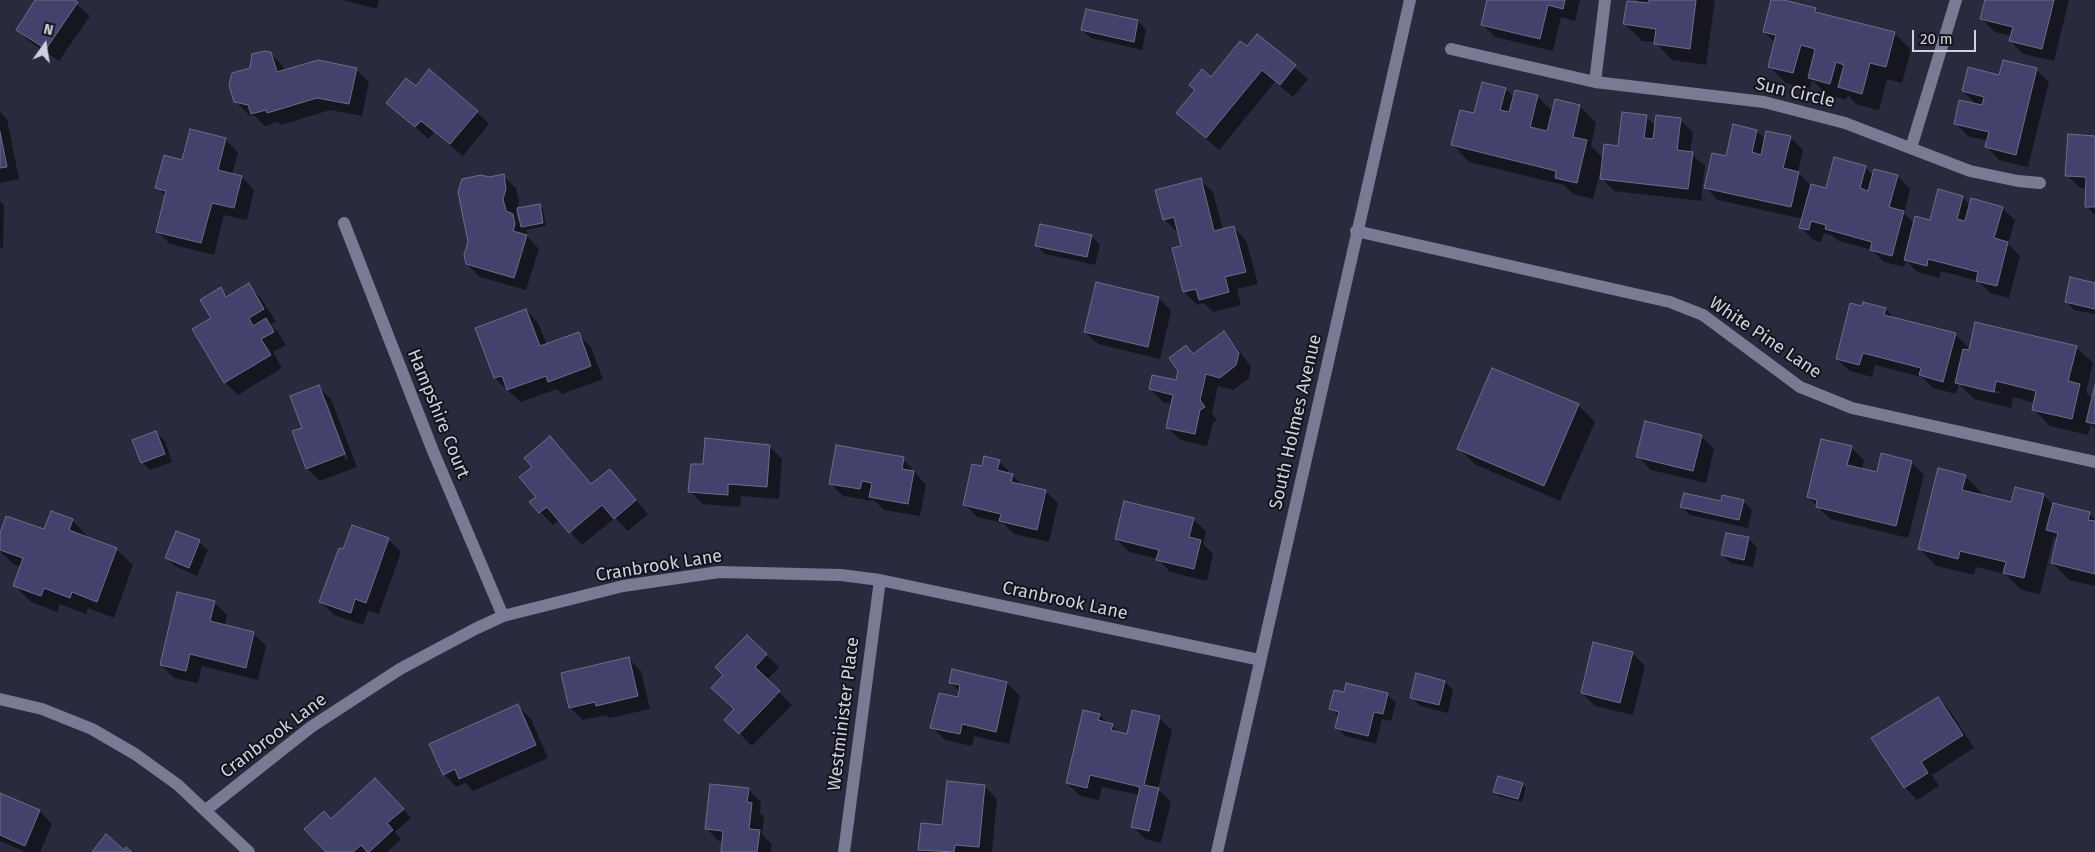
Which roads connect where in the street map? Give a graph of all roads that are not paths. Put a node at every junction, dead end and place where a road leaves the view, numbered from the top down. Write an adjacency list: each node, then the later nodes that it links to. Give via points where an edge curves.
1 (1410, 0): 9 (street, South Holmes Avenue)
2 (1605, 0): 5 (street)
3 (1956, 0): 6 (street)
4 (1451, 49): 5 (street, Sun Circle)
5 (1595, 82): 6 (street, Sun Circle, via 1764,102 1845,123)
6 (1911, 148): 7 (street, Sun Circle, via 1970,171)
7 (2040, 183)
8 (344, 223): 12 (street, Hampshire Court)
9 (1356, 231): 10 (street, White Pine Lane, via 1670,302 1703,315 1800,387 1852,408); 13 (street, South Holmes Avenue)
10 (2095, 462)
11 (880, 580): 12 (street, Cranbrook Lane, via 841,575 719,572 623,586); 13 (street, Cranbrook Lane); 17 (street, Westminister Place)
12 (503, 616): 15 (street, Cranbrook Lane, via 400,669 311,727)
13 (1260, 660): 18 (street, South Holmes Avenue)
14 (0, 699): 15 (street, via 42,709 92,729 135,754)
15 (206, 810): 16 (street)
16 (249, 852)
17 (844, 852)
18 (1217, 852)

